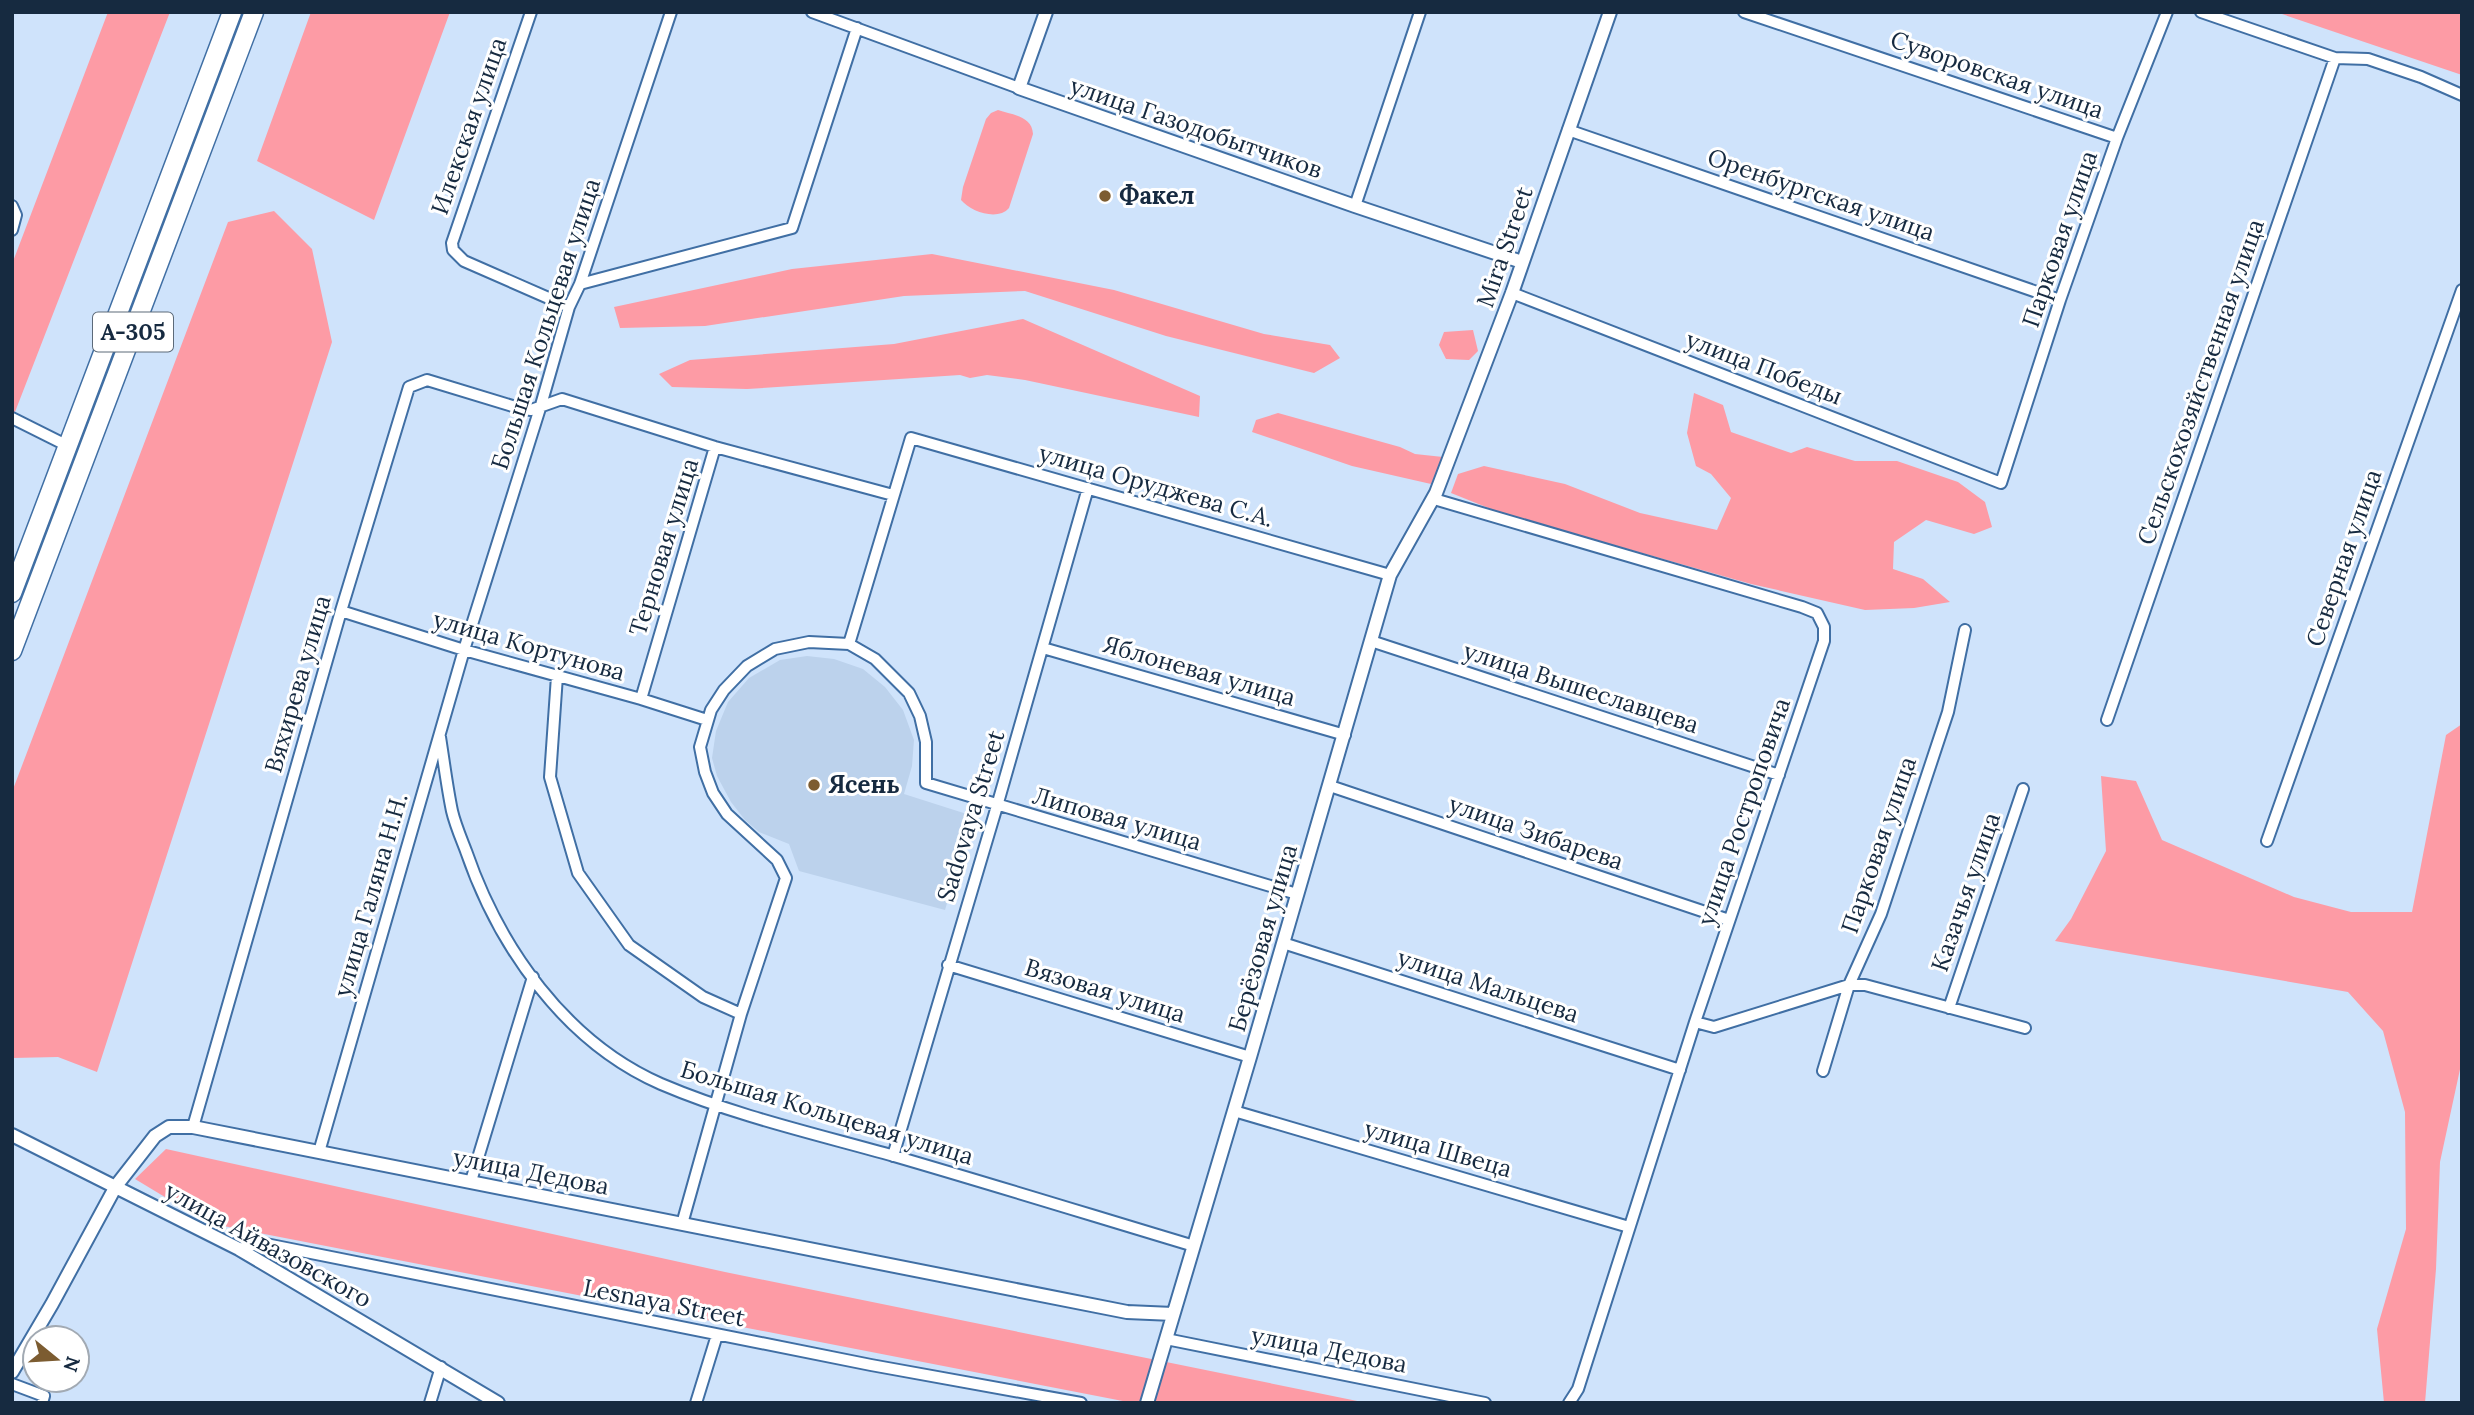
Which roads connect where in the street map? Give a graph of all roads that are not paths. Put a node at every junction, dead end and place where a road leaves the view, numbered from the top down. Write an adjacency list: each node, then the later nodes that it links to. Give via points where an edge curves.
1 (232, 12): 29 (highway, А-305)
2 (254, 12): 43 (highway, А-305)
3 (531, 12): 26 (street, Илекская улица, via 452,243 464,261)
4 (671, 12): 22 (street, Большая Кольцевая улица)
5 (812, 12): 12 (street, улица Газодобытчиков)
6 (1046, 12): 14 (street)
7 (1420, 12): 19 (street)
8 (1609, 12): 16 (street, Mira Street)
9 (1744, 12): 17 (street, Суворовская улица)
10 (2167, 12): 17 (street, Парковая улица)
11 (2201, 12): 13 (street)
12 (857, 28): 14 (street, улица Газодобытчиков); 22 (street, via 792,228)
13 (2335, 58): 15 (street, via 2368,59); 47 (street, Сельскохозяйственная улица)
14 (1018, 88): 19 (street, улица Газодобытчиков)
15 (2462, 95)
16 (1568, 130): 21 (street, Mira Street); 25 (street, Оренбургская улица)
17 (2117, 138): 25 (street, Парковая улица)
18 (12, 206): 20 (street, via 16,215)
19 (1355, 206): 21 (street, улица Газодобытчиков)
20 (12, 230)
21 (1522, 262): 24 (street, Mira Street)
22 (580, 284): 26 (street, Большая Кольцевая улица)
23 (2462, 290): 54 (street, Северная улица)
24 (1512, 293): 31 (street, улица Победы); 34 (street, Mira Street)
25 (2060, 300): 31 (street, Парковая улица)
26 (569, 307): 27 (street, Большая Кольцевая улица)
27 (541, 405): 30 (street, via 562,399); 37 (street, Вяхирева улица, via 531,410 519,408 427,380 409,387); 42 (street, Большая Кольцевая улица)
28 (12, 418): 29 (street)
29 (68, 446): 36 (highway, А-305)
30 (715, 447): 33 (street); 45 (street, Терновая улица)
31 (2001, 483)
32 (1088, 488): 33 (street, улица Оруджева С.А., via 911,438); 35 (street, улица Оруджева С.А.); 41 (street, Sadovaya Street)
33 (893, 495): 40 (street)
34 (1435, 496): 35 (street, Берёзовая улица); 50 (street, улица Ростроповича, via 1817,613 1824,626 1824,641)
35 (1390, 575): 39 (street, Берёзовая улица)
36 (12, 593)
37 (341, 611): 42 (street, улица Кортунова); 70 (street, Вяхирева улица)
38 (1965, 630): 60 (street, Парковая улица, via 1948,712 1881,914)
39 (1371, 641): 49 (street, Берёзовая улица); 50 (street, улица Вышеславцева)
40 (849, 644): 46 (street, via 809,642 775,649 747,666 724,690); 53 (street, Липовая улица, via 875,659 909,693 926,741 926,783)
41 (1043, 648): 49 (street, Яблоневая улица); 53 (street, Sadovaya Street)
42 (464, 650): 44 (street, улица Кортунова); 48 (street, улица Галяна Н.Н.)
43 (12, 652)
44 (557, 676): 45 (street, улица Кортунова); 62 (street, via 550,777 578,873 629,945 703,997)
45 (641, 699): 46 (street, улица Кортунова)
46 (706, 720): 62 (street, via 700,747 713,793 727,814 777,860 786,878)
47 (2106, 720)
48 (439, 735): 59 (street, Большая Кольцевая улица, via 452,812 474,875 503,936); 72 (street, улица Галяна Н.Н.)
49 (1345, 735): 51 (street, Берёзовая улица)
50 (1779, 775): 56 (street, улица Ростроповича)
51 (1329, 786): 55 (street, Берёзовая улица); 56 (street, улица Зибарева)
52 (2024, 789): 61 (street, Казачья улица)
53 (997, 806): 55 (street, Липовая улица); 58 (street, Sadovaya Street)
54 (2267, 841)
55 (1297, 894): 57 (street, Берёзовая улица)
56 (1730, 920): 63 (street, улица Ростроповича)
57 (1283, 943): 65 (street, Берёзовая улица); 66 (street, улица Мальцева)
58 (948, 965): 65 (street, Вязовая улица); 73 (street, Sadovaya Street)
59 (533, 977): 68 (street, Большая Кольцевая улица, via 565,1017 607,1053 660,1083); 74 (street)
60 (1849, 985): 61 (street, via 1865,985); 63 (street, via 1714,1027); 67 (street, Парковая улица)
61 (1949, 1008): 64 (street)
62 (741, 1014): 68 (street)
63 (1695, 1022): 66 (street, улица Ростроповича)
64 (2025, 1028)
65 (1250, 1057): 69 (street, Берёзовая улица)
66 (1680, 1070): 77 (street, улица Ростроповича)
67 (1823, 1071)
68 (716, 1104): 73 (street, Большая Кольцевая улица); 76 (street)
69 (1234, 1111): 77 (street, улица Швеца); 78 (street, Берёзовая улица)
70 (193, 1127): 72 (street, улица Дедова); 75 (street, улица Дедова, via 169,1127 155,1136)
71 (12, 1135): 75 (street, улица Айвазовского)
72 (319, 1152): 74 (street, улица Дедова)
73 (893, 1156): 78 (street, Большая Кольцевая улица)
74 (471, 1181): 76 (street, улица Дедова)
75 (116, 1186): 79 (street, улица Айвазовского); 84 (street, улица Дедова)
76 (682, 1224): 80 (street, улица Дедова, via 1127,1311)
77 (1629, 1227): 93 (street, улица Ростроповича)
78 (1194, 1246): 80 (street, Берёзовая улица)
79 (239, 1249): 81 (street, Lesnaya Street, via 261,1244); 83 (street, улица Айвазовского)
80 (1173, 1314): 82 (street, Берёзовая улица)
81 (718, 1335): 89 (street); 90 (street, Lesnaya Street)
82 (1166, 1339): 91 (street, Берёзовая улица); 92 (street, улица Дедова)
83 (441, 1367): 87 (street); 88 (street, улица Айвазовского)
84 (12, 1372)
85 (12, 1384): 86 (street)
86 (43, 1399)
87 (430, 1403)
88 (498, 1403)
89 (696, 1403)
90 (1081, 1403)
91 (1147, 1403)
92 (1485, 1403)
93 (1569, 1403)

